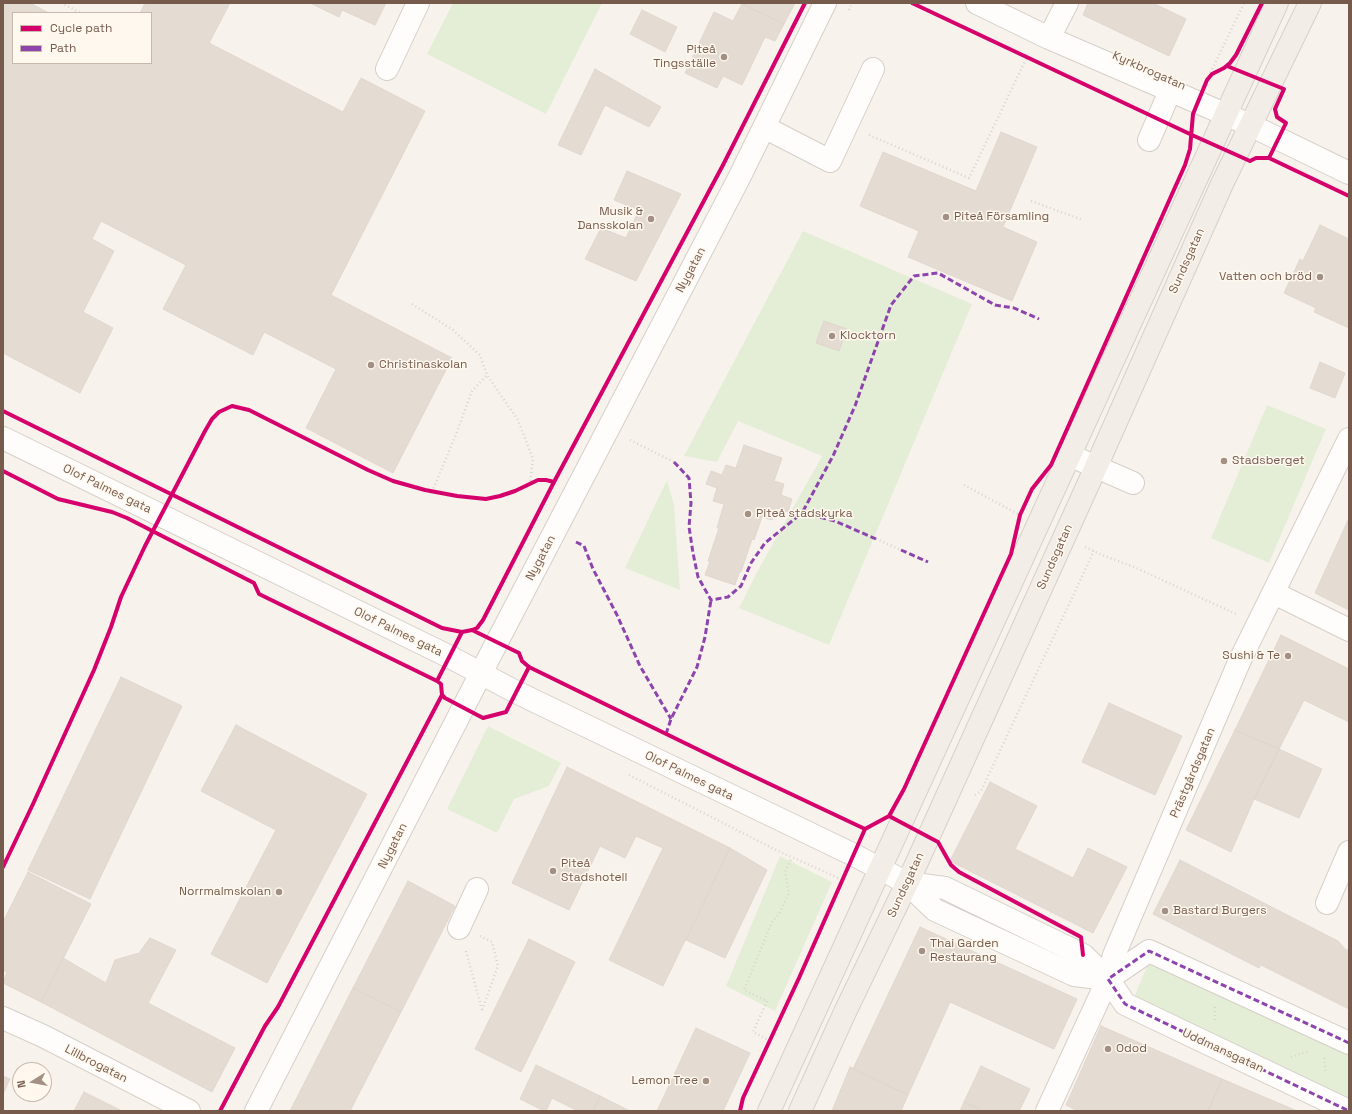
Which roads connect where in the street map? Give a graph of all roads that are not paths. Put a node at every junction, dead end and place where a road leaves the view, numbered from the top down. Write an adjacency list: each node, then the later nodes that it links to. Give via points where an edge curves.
1 (418, 3): 8 (street)
2 (825, 3): 13 (street, Nygatan)
3 (977, 3): 7 (street, Kyrkbrogatan)
4 (1067, 3): 7 (street)
5 (1277, 3): 11 (main road)
6 (1310, 3): 12 (main road, Sundsgatan)
7 (1049, 38): 10 (street, Kyrkbrogatan)
8 (387, 69)
9 (873, 69): 13 (street, via 830,161)
10 (1170, 91): 11 (street, Kyrkbrogatan); 14 (street)
11 (1225, 115): 12 (street, Kyrkbrogatan); 18 (main road)
12 (1250, 125): 15 (street, Kyrkbrogatan); 19 (main road, Sundsgatan)
13 (764, 127): 23 (street, Nygatan)
14 (1149, 140)
15 (1349, 173)
16 (3, 438): 23 (street, Olof Palmes gata)
17 (1349, 439): 21 (street, Prästgårdsgatan)
18 (1069, 455): 19 (street); 25 (main road)
19 (1096, 467): 20 (street); 26 (main road, Sundsgatan)
20 (1133, 483)
21 (1274, 593): 22 (street); 30 (street, Prästgårdsgatan, via 1240,660 1114,955)
22 (1349, 630)
23 (480, 674): 25 (street, Olof Palmes gata); 34 (street, Nygatan)
24 (1349, 852): 28 (street)
25 (880, 868): 26 (street, Uddmansgatan); 35 (main road)
26 (907, 883): 30 (street, Uddmansgatan, via 945,888 1083,955); 36 (main road, Sundsgatan)
27 (477, 889): 29 (street)
28 (1327, 903)
29 (459, 928)
30 (1108, 979): 32 (street, via 1149,951); 37 (street, Prästgårdsgatan); 38 (street, Uddmansgatan, via 1125,1004)
31 (3, 1018): 33 (street, Lillbrogatan)
32 (1346, 1042)
33 (189, 1111)
34 (256, 1111)
35 (769, 1111)
36 (800, 1111)
37 (1047, 1111)
38 (1349, 1111)

